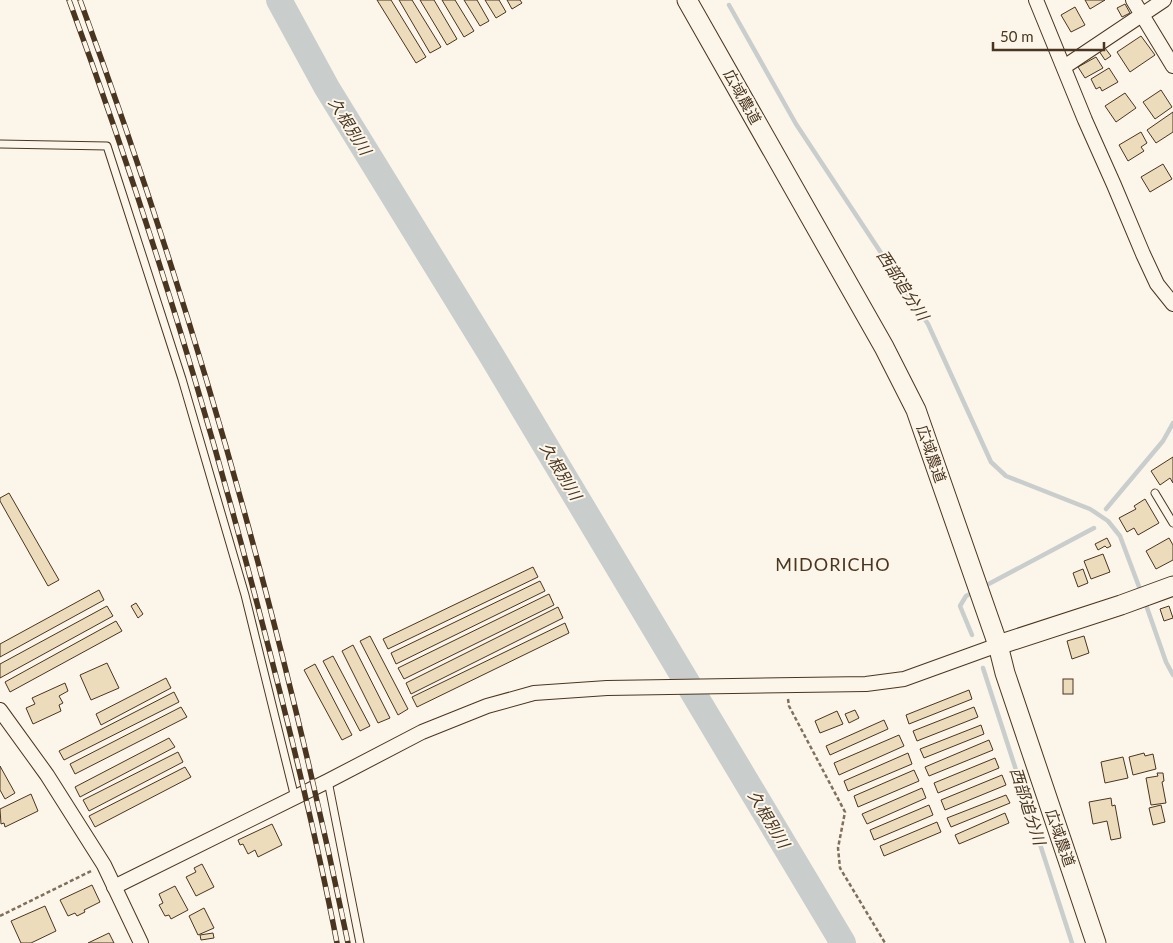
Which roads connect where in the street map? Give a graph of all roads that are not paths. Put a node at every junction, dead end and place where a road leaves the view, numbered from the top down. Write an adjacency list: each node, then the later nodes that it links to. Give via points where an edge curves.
1 (687, 0): 13 (street, 広域農道, via 884,346 916,410)
2 (1036, 0): 7 (street)
3 (1133, 0): 5 (street)
4 (1164, 0): 5 (street)
5 (1142, 14): 6 (street); 7 (street)
6 (1173, 66)
7 (1064, 67): 9 (street, via 1143,254 1157,284)
8 (0, 144): 16 (lane, via 107,146 182,379 246,595)
9 (1173, 304)
10 (1155, 493): 11 (lane)
11 (1173, 523)
12 (1173, 586): 13 (street)
13 (998, 645): 15 (street, via 904,678 866,684 534,693 487,706 422,732); 20 (street, 広域農道)
14 (0, 710): 17 (street, via 47,775 104,865)
15 (328, 781): 16 (street); 19 (lane)
16 (295, 798): 17 (street)
17 (114, 887): 18 (street)
18 (142, 943)
19 (360, 943)
20 (1096, 943)

